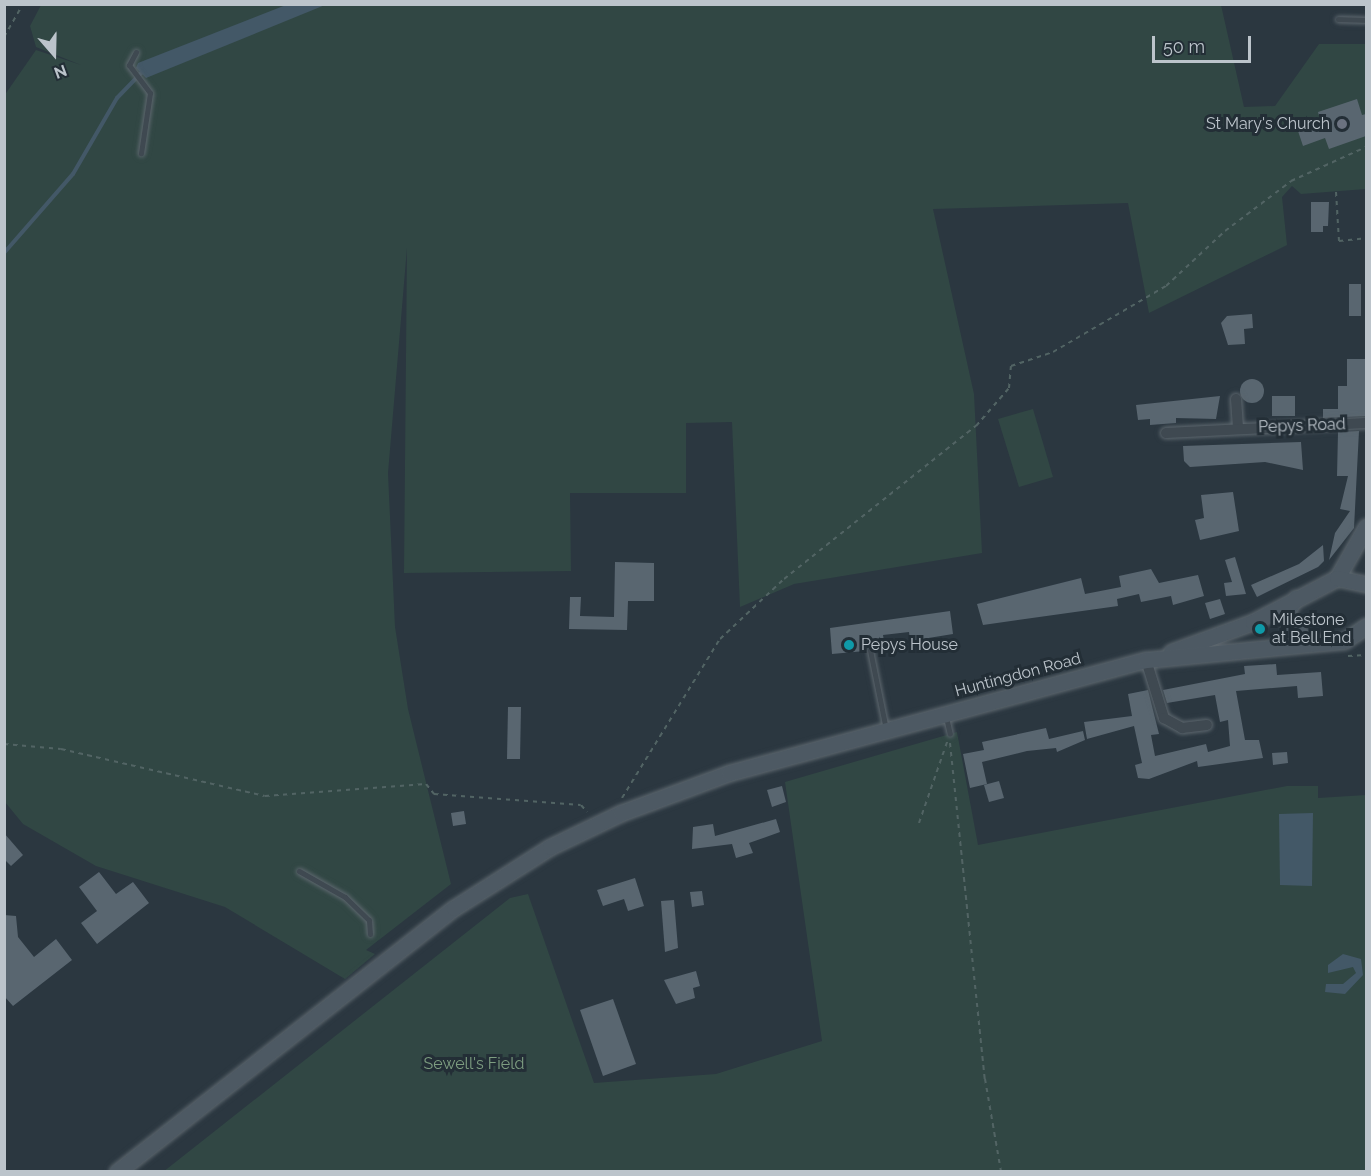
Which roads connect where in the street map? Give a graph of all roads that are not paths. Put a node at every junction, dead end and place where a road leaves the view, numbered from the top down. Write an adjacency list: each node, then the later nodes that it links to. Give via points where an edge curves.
1 (1338, 19): 2 (lane)
2 (1366, 20)
3 (136, 52): 4 (lane, via 129,65 148,87)
4 (141, 153)
5 (1236, 399): 7 (street, Pepys Road)
6 (1366, 423): 7 (street, Pepys Road)
7 (1238, 429): 8 (street, Pepys Road)
8 (1166, 433)
9 (1366, 527): 10 (main road)
10 (1337, 578): 11 (main road); 12 (main road)
11 (1366, 584)
12 (1296, 598): 16 (main road, via 1287,611 1289,624); 18 (main road, via 1253,622)
13 (1366, 626): 15 (main road)
14 (1366, 639): 15 (main road)
15 (1344, 641): 16 (main road)
16 (1310, 644): 18 (main road)
17 (870, 650): 21 (lane)
18 (1150, 659): 19 (main road, Huntingdon Road); 20 (street, via 1164,718 1182,728)
19 (945, 712): 21 (main road, Huntingdon Road); 22 (lane)
20 (1207, 725)
21 (889, 728): 25 (main road, Huntingdon Road, via 729,773 621,813 550,847 454,908)
22 (949, 735)
23 (299, 872): 24 (lane, via 345,897 369,920)
24 (370, 934)
25 (117, 1172)

